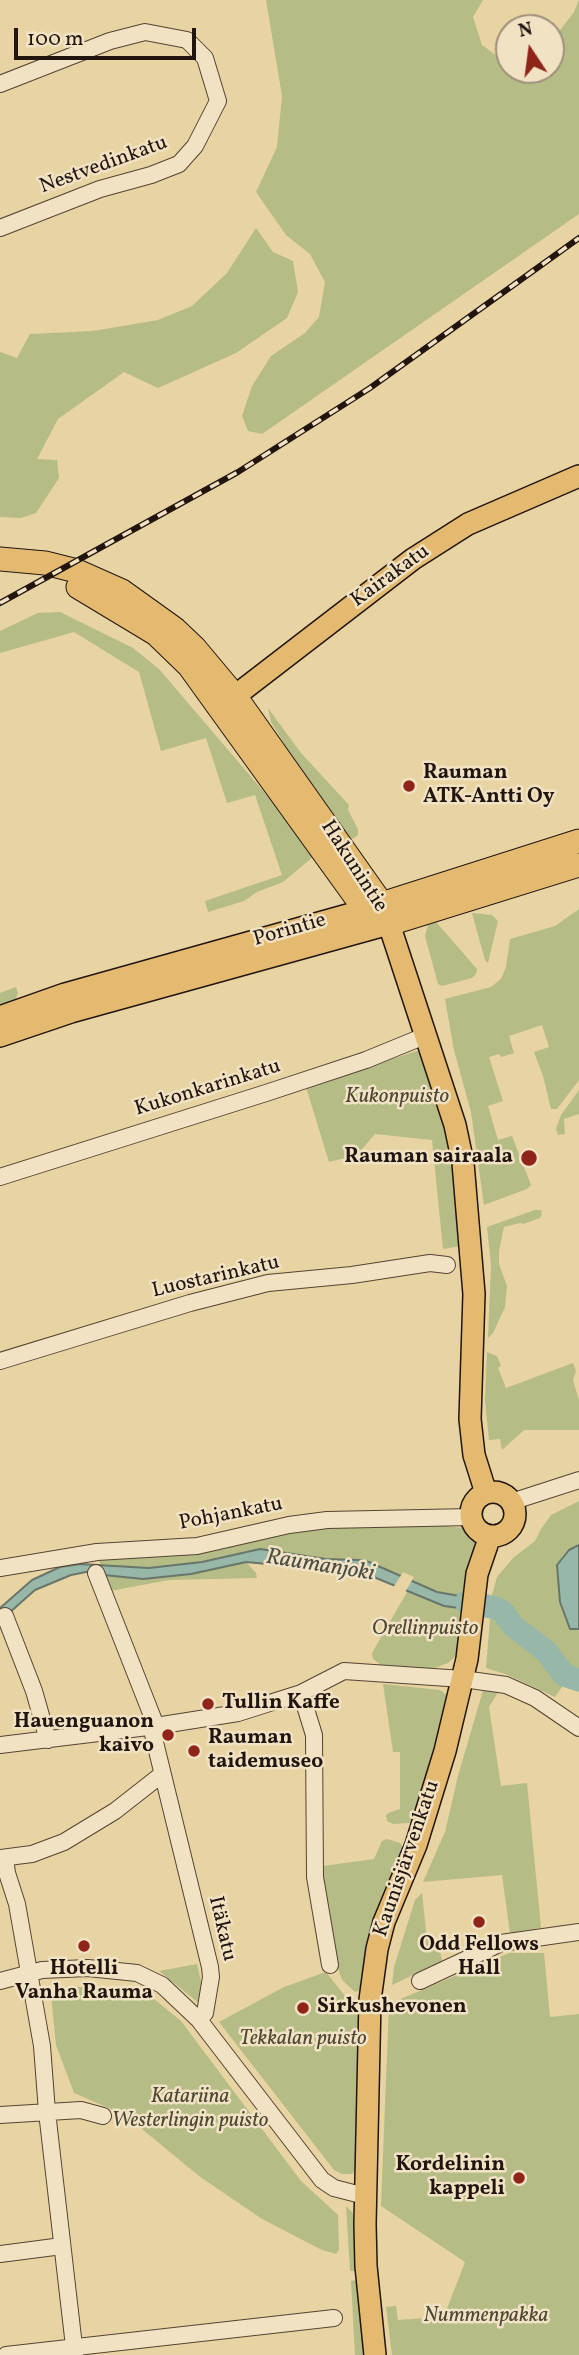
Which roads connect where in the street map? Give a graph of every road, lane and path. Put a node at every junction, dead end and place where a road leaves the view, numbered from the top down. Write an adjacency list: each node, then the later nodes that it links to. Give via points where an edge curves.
1 (0, 84): 2 (street, Nestvedinkatu, via 145,32 187,40 205,58 218,101 195,146 178,164)
2 (0, 228)
3 (579, 476): 5 (main road, Kairakatu, via 468,524 432,547)
4 (6, 559): 5 (highway, Hakunintie, via 77,571 122,591 194,647)
5 (228, 702): 8 (highway, Hakunintie)
6 (579, 841): 9 (highway, Porintie)
7 (579, 865): 9 (highway, Porintie)
8 (352, 876): 10 (highway); 11 (highway, Hakunintie)
9 (464, 889): 10 (highway, Porintie)
10 (420, 897): 11 (highway, Porintie)
11 (379, 912): 12 (main road, Porintie, via 65,994); 13 (main road); 14 (main road, Porintie)
12 (0, 1017)
13 (427, 1035): 15 (street, Kukonkarinkatu, via 279,1089); 19 (main road, via 456,1125 463,1163 474,1294 470,1419 474,1455)
14 (0, 1036)
15 (0, 1177)
16 (447, 1265): 17 (street, Luostarinkatu, via 430,1263 268,1283)
17 (0, 1361)
18 (579, 1480): 20 (street)
19 (486, 1493): 20 (main road, via 499,1493); 21 (main road, via 473,1505)
20 (511, 1502): 22 (main road, via 515,1513 512,1526 503,1534)
21 (471, 1517): 22 (main road, via 478,1530); 23 (street, Pohjankatu, via 317,1521 197,1546 97,1552)
22 (490, 1536): 26 (main road, Kaunisjärvenkatu, via 477,1574)
23 (0, 1569)
24 (96, 1573): 28 (street, Itäkatu)
25 (5, 1616): 30 (street)
26 (463, 1679): 27 (street, via 344,1671); 29 (street, via 506,1685 535,1698); 43 (main road, Kaunisjärvenkatu, via 418,1837 390,1903 377,1949 370,2000)
27 (301, 1693): 28 (street, via 238,1713); 35 (street, via 314,1735 315,1877)
28 (153, 1726): 30 (street); 32 (street, Itäkatu)
29 (579, 1728)
30 (48, 1740): 31 (street)
31 (0, 1745)
32 (162, 1775): 33 (street, via 64,1842); 39 (street, Itäkatu, via 210,1967 205,2013)
33 (2, 1858): 36 (street, via 18,1904)
34 (579, 1932): 38 (street, via 501,1943)
35 (330, 1965)
36 (29, 1972): 37 (street); 39 (street, via 88,1968 137,1973 162,1985); 40 (street)
37 (0, 1981)
38 (421, 1981)
39 (199, 2020): 43 (street, via 322,2180)
40 (47, 2112): 41 (street); 42 (street, via 81,2110); 44 (street)
41 (0, 2115)
42 (103, 2116)
43 (365, 2196): 49 (main road, Kaunisjärvenkatu)
44 (62, 2246): 45 (street); 47 (street)
45 (0, 2254)
46 (334, 2318): 47 (street)
47 (75, 2351): 48 (street)
48 (6, 2355)
49 (375, 2355)

